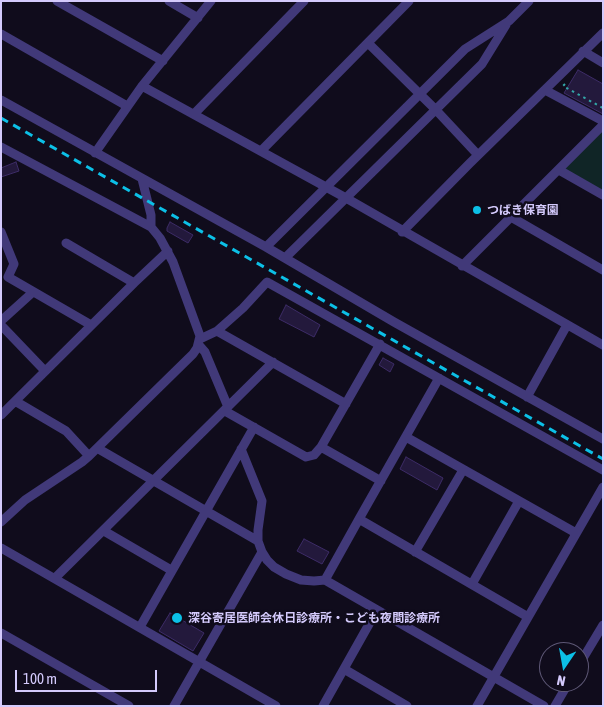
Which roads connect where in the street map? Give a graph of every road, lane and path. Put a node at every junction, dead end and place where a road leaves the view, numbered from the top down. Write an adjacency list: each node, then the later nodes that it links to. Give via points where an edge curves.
1 (57, 1): 13 (street)
2 (169, 1): 7 (street)
3 (211, 1): 7 (street)
4 (409, 1): 11 (street)
5 (530, 1): 8 (street)
6 (300, 2): 23 (street)
7 (198, 18): 13 (street)
8 (509, 21): 18 (street, via 465,49); 22 (street, via 482,64)
9 (603, 33): 12 (street)
10 (1, 34): 20 (street)
11 (368, 43): 18 (street); 27 (street)
12 (583, 52): 14 (street); 17 (street)
13 (163, 61): 16 (street)
14 (603, 62)
15 (567, 79): 21 (path, via 563,86)
16 (142, 86): 20 (street); 23 (street)
17 (545, 90): 24 (street); 29 (street)
18 (420, 94): 22 (street); 32 (street)
19 (1, 100): 28 (street)
20 (127, 106): 28 (street)
21 (603, 108)
22 (436, 110): 29 (street); 34 (street)
23 (194, 114): 27 (street)
24 (603, 121)
25 (603, 125): 30 (street)
26 (1, 147): 36 (street)
27 (261, 151): 32 (street)
28 (95, 153): 31 (street)
29 (478, 155): 38 (street)
30 (559, 170): 33 (street); 35 (street)
31 (142, 179): 36 (street); 40 (street)
32 (326, 188): 34 (street); 40 (street)
33 (603, 195)
34 (346, 198): 38 (street); 42 (street)
35 (511, 217): 43 (street); 44 (street)
36 (151, 227): 41 (street)
37 (1, 232): 46 (street, via 14,264 8,277)
38 (402, 232): 43 (street)
39 (66, 243): 45 (street)
40 (266, 247): 42 (street)
41 (168, 251): 45 (street); 52 (street, via 200,336)
42 (285, 258): 58 (street)
43 (462, 266): 48 (street)
44 (603, 270)
45 (134, 283): 50 (street)
46 (33, 292): 47 (street); 50 (street)
47 (1, 321)
48 (567, 324): 54 (street); 58 (street)
49 (1, 325): 56 (street)
50 (92, 325): 56 (street)
51 (217, 331): 52 (street); 53 (street, via 267,282); 55 (street)
52 (199, 342): 61 (street); 67 (street, via 193,354)
53 (380, 344): 57 (street); 60 (street)
54 (603, 345)
55 (273, 362): 60 (street); 61 (street)
56 (45, 371): 59 (street)
57 (439, 378): 64 (street); 71 (street)
58 (527, 397): 65 (street)
59 (15, 401): 62 (street); 69 (street, via 66,431)
60 (346, 404): 66 (street)
61 (227, 409): 63 (street); 72 (street)
62 (1, 415)
63 (254, 427): 66 (street, via 306,457 314,455); 68 (street)
64 (406, 437): 70 (street); 73 (street)
65 (603, 439)
66 (321, 447): 73 (street)
67 (97, 448): 69 (street); 72 (street)
68 (241, 450): 76 (street); 81 (street, via 262,501)
69 (89, 456): 78 (street, via 25,500)
70 (463, 470): 75 (street); 84 (street)
71 (603, 470)
72 (153, 481): 76 (street); 79 (street)
73 (381, 481): 77 (street)
74 (603, 487): 80 (street)
75 (519, 501): 80 (street); 88 (street)
76 (206, 511): 81 (street); 85 (street)
77 (359, 519): 84 (street); 87 (street)
78 (1, 522)
79 (104, 531): 85 (street); 86 (street)
80 (576, 533): 90 (street)
81 (258, 541): 83 (street)
82 (1, 548): 86 (street)
83 (262, 552): 87 (street, via 274,567 286,574 301,580); 95 (street)
84 (415, 552): 88 (street)
85 (172, 570): 92 (street)
86 (55, 578): 92 (street)
87 (326, 580): 89 (street)
88 (472, 584): 90 (street)
89 (378, 610): 96 (street); 97 (street)
90 (528, 617): 97 (street)
91 (603, 625): 94 (street)
92 (140, 627): 95 (street)
93 (1, 633): 99 (street)
94 (589, 648)
95 (199, 662): 100 (street); 101 (street)
96 (344, 669): 102 (street); 103 (street)
97 (494, 677): 104 (street); 105 (street)
98 (563, 692): 106 (street)
99 (128, 706)
100 (174, 706)
101 (276, 706)
102 (323, 706)
103 (407, 706)
104 (477, 706)
105 (544, 706)
106 (555, 706)

